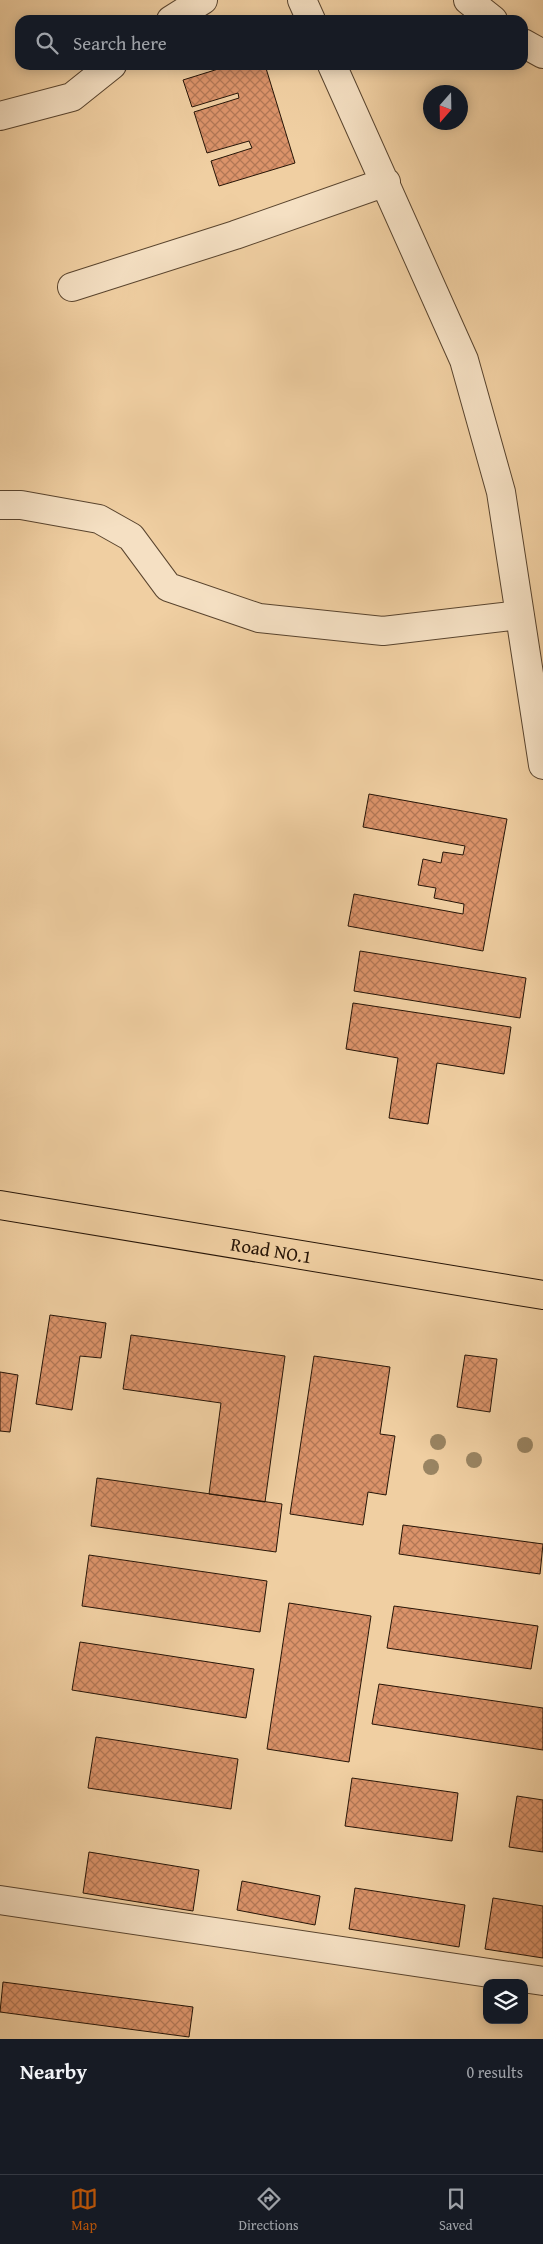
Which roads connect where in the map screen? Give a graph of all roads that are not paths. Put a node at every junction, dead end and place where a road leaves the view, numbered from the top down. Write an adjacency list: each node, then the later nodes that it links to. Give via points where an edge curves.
1 (203, 0): 4 (street)
2 (302, 0): 5 (street)
3 (468, 0): 6 (street)
4 (179, 15)
5 (309, 15)
6 (487, 15)
7 (528, 46): 8 (street)
8 (543, 54)
9 (106, 70): 11 (street, via 72,97)
10 (334, 70): 12 (street)
11 (0, 116)
12 (386, 182): 13 (street); 15 (street, via 464,360 501,492)
13 (72, 287)
14 (0, 505): 15 (street, via 21,505 99,518 131,537 168,587 259,618 383,632)
15 (520, 615): 16 (street)
16 (543, 765)
17 (0, 1205): 18 (highway, Road NO.1)
18 (543, 1295)
19 (0, 1900): 20 (street)
20 (543, 1981)

